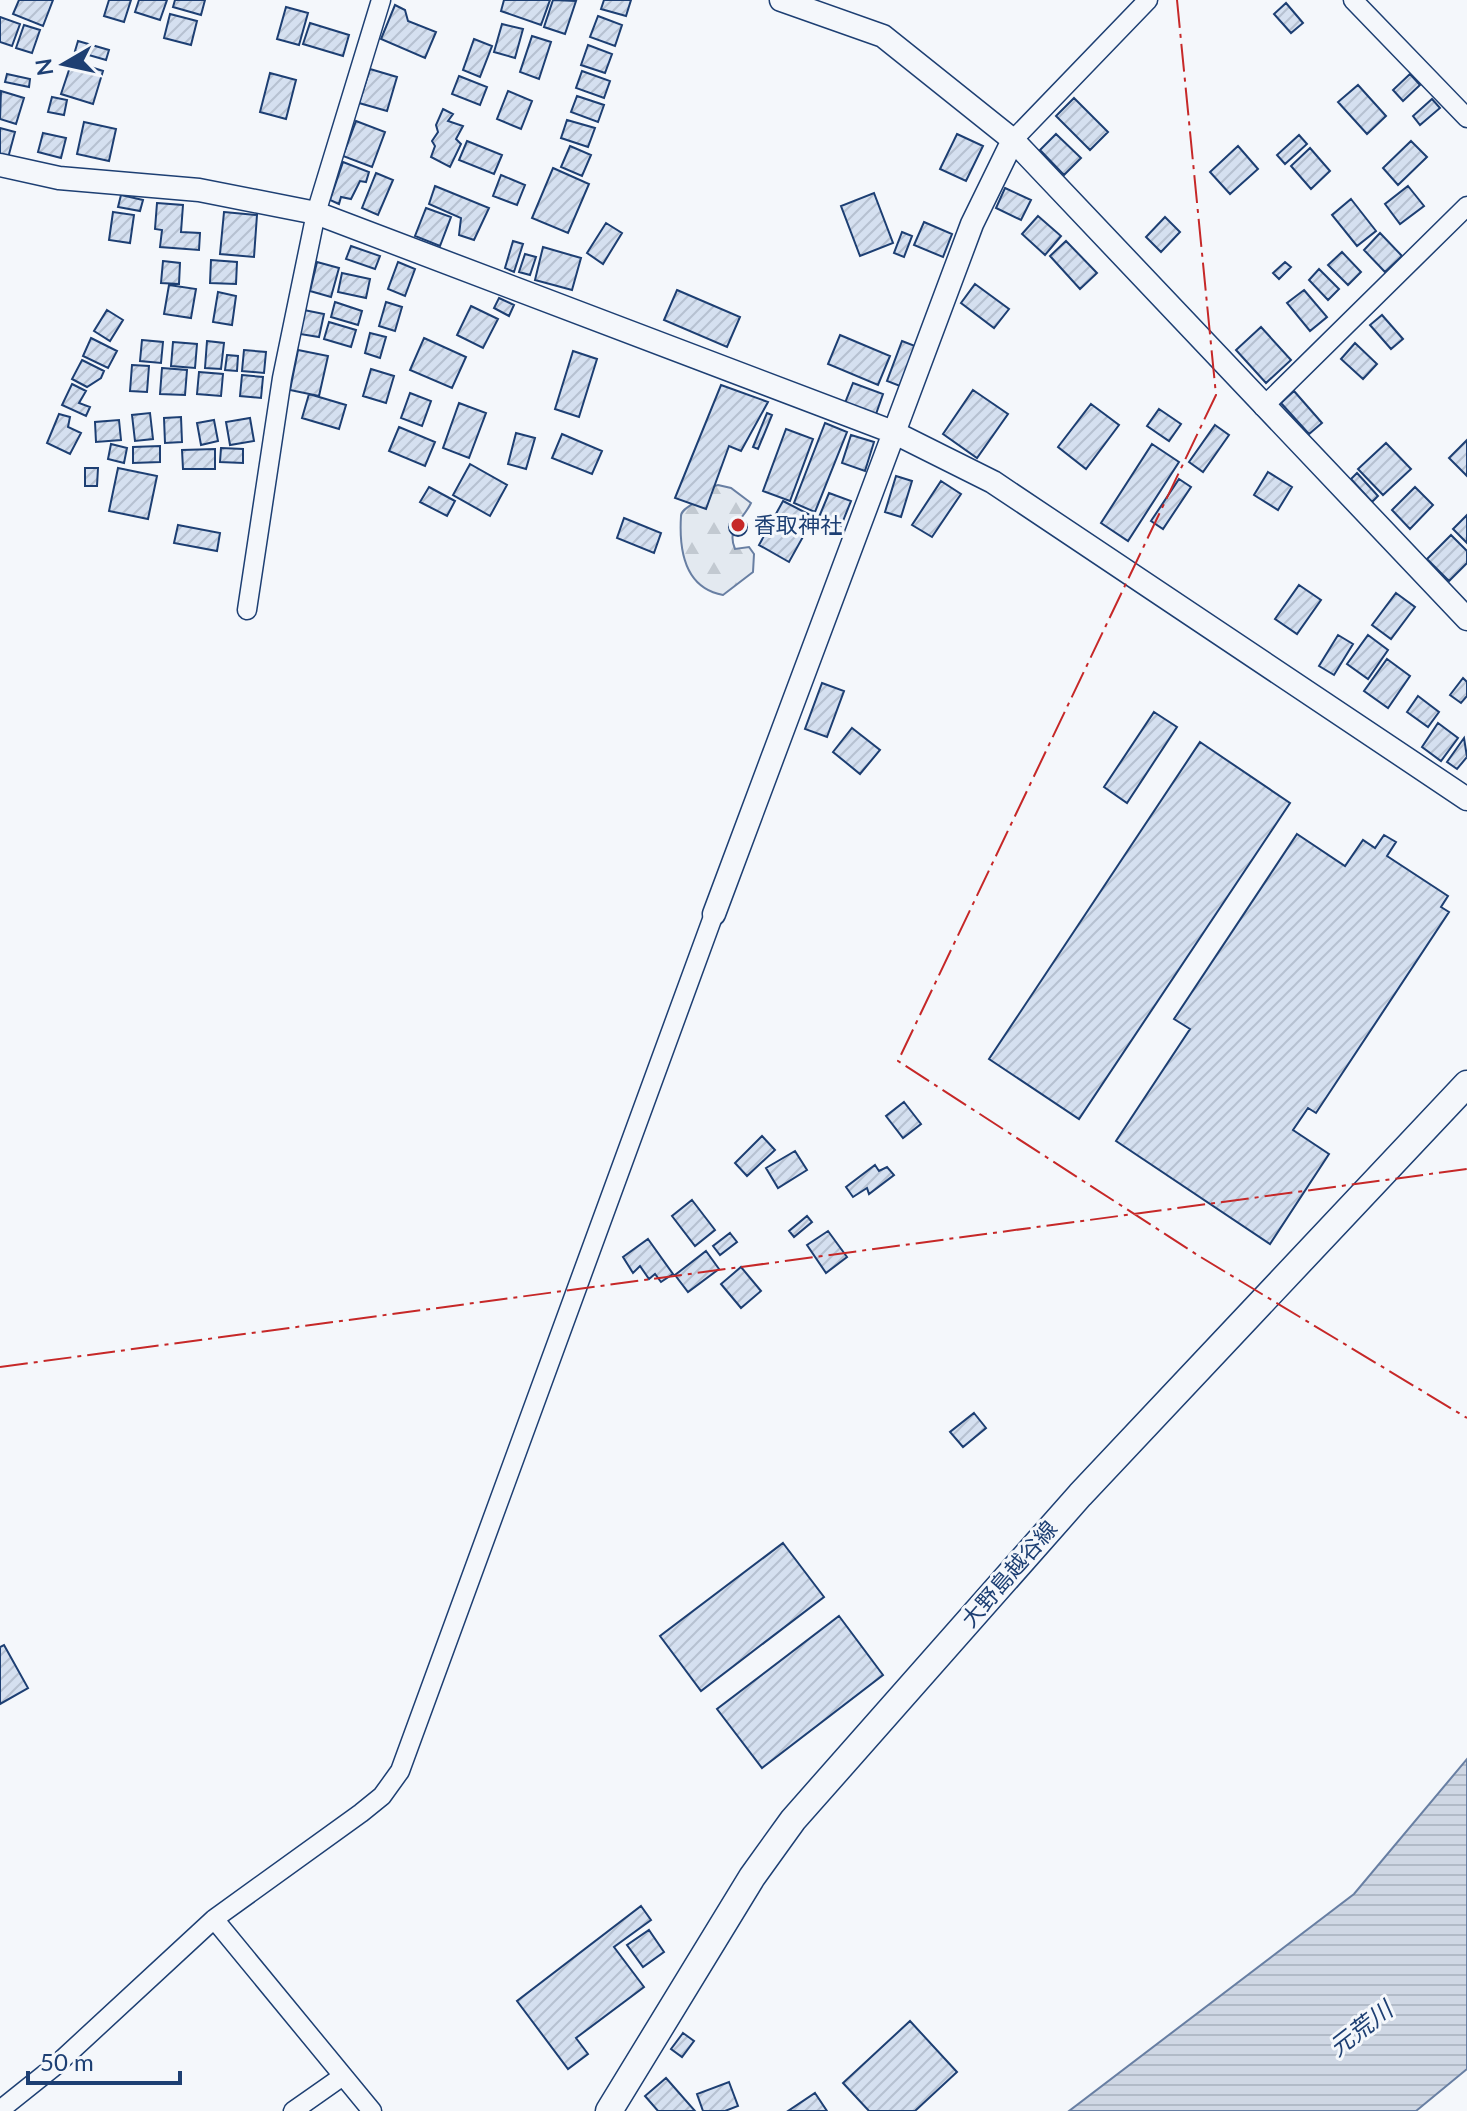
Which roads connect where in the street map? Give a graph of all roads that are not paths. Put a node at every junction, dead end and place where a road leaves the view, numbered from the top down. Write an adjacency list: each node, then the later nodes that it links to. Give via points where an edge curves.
1 (381, 0): 9 (street)
2 (781, 0): 6 (street, via 883,36)
3 (1148, 0): 6 (street)
4 (1353, 0): 5 (street)
5 (1467, 118)
6 (1013, 140): 10 (street); 11 (street, via 972,224)
7 (0, 165): 9 (street, via 59,178 199,190)
8 (1467, 206): 10 (street)
9 (316, 213): 11 (street); 12 (street, via 282,378)
10 (1263, 407): 13 (street)
11 (893, 432): 14 (street, via 993,482); 15 (street)
12 (247, 610)
13 (1467, 619)
14 (1467, 799)
15 (714, 914): 17 (street, via 400,1771 361,1813)
16 (1467, 1084): 22 (main road, 大野島越谷線, via 1080,1495 793,1820 752,1877)
17 (214, 1919): 18 (street); 19 (street)
18 (343, 2076): 20 (street); 21 (street)
19 (0, 2110)
20 (293, 2111)
21 (372, 2111)
22 (609, 2111)

